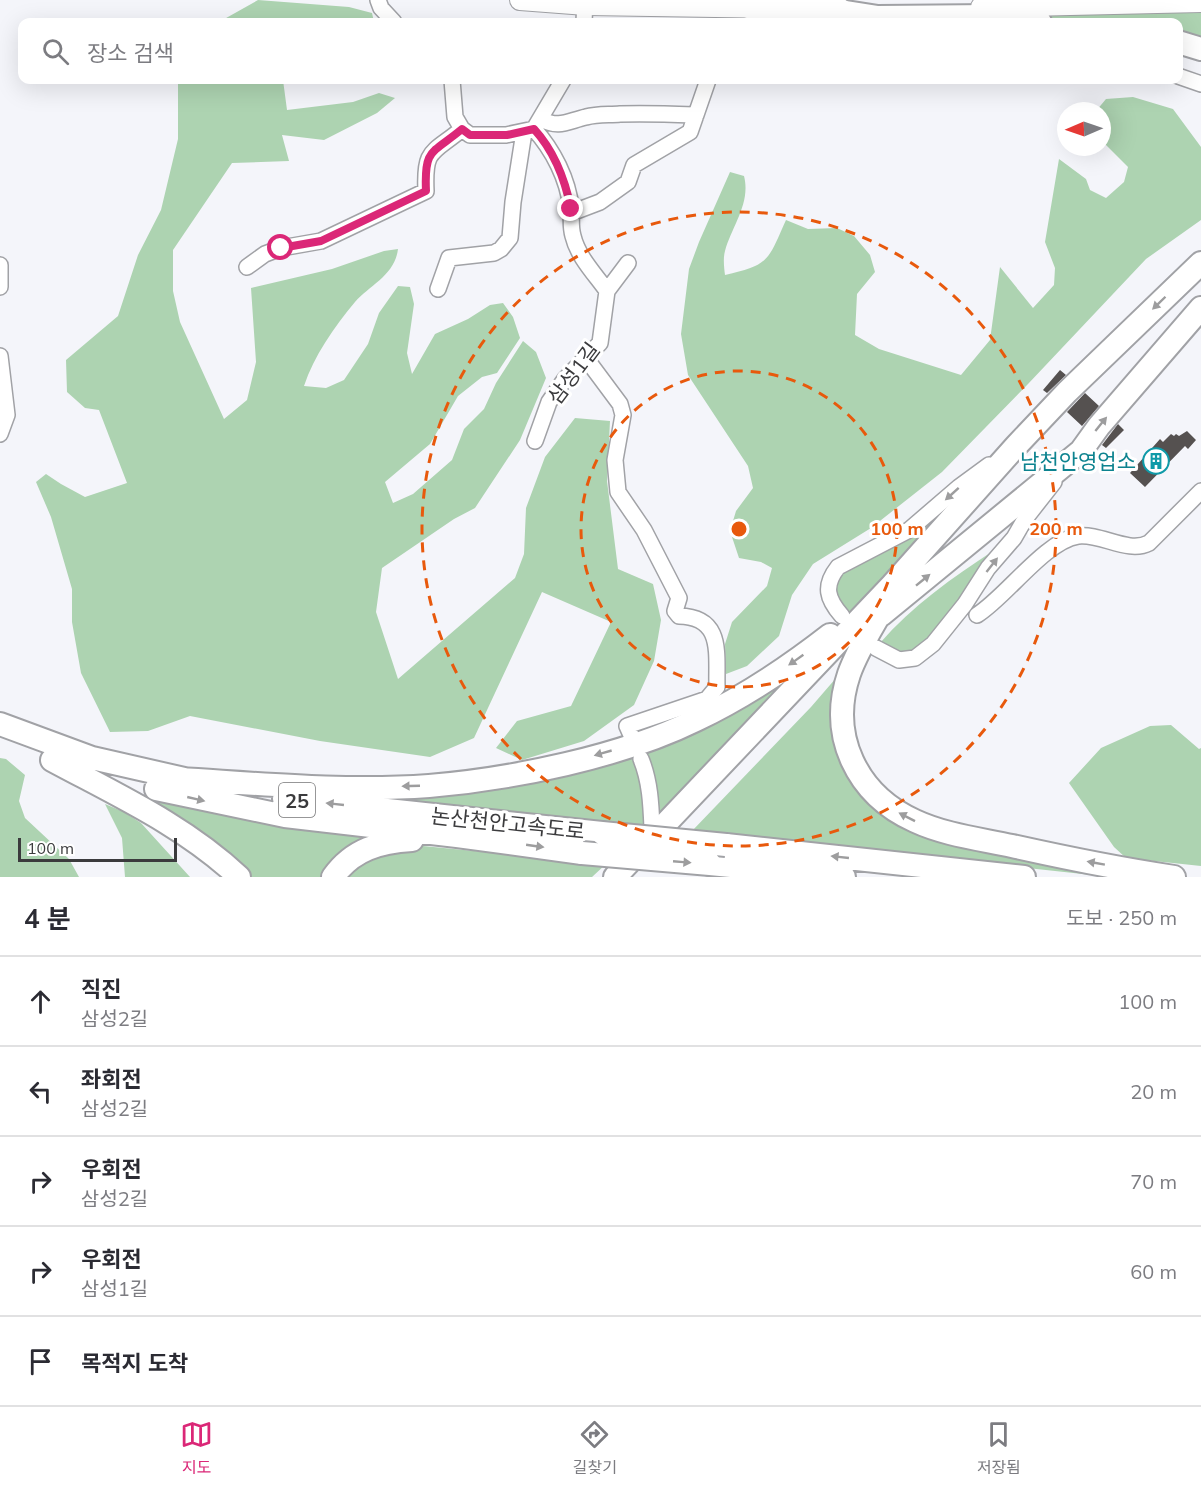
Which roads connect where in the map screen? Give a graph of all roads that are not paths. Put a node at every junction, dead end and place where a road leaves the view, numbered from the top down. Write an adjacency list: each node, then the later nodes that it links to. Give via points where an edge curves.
1 (378, 0): 8 (lane)
2 (520, 0): 5 (main road)
3 (1201, 2): 6 (main road)
4 (635, 3): 5 (main road); 7 (main road)
5 (585, 9)
6 (826, 9): 7 (main road); 10 (highway, via 878,17)
7 (735, 12): 9 (lane)
8 (390, 18)
9 (763, 18)
10 (1009, 18)
11 (1183, 43): 12 (highway)
12 (1201, 49)
13 (1183, 77): 17 (lane)
14 (452, 84): 20 (lane, via 455,117)
15 (560, 84): 19 (lane)
16 (707, 84): 18 (lane)
17 (1201, 84)
18 (696, 114): 19 (lane, via 589,116 559,125); 21 (lane, via 690,132 634,165 628,182 600,202)
19 (533, 127): 20 (lane, via 507,135 470,135); 21 (lane, via 557,161); 27 (lane, via 513,202 510,238 494,253 449,258)
20 (462, 129): 25 (lane, via 430,154 425,167 426,191 321,241 281,248)
21 (571, 213): 28 (lane, via 570,225 580,255)
22 (628, 263): 28 (lane)
23 (1201, 263): 34 (highway, one-way to 34)
24 (0, 265): 26 (lane)
25 (247, 267)
26 (0, 287)
27 (438, 289)
28 (607, 291): 31 (lane, 삼성1길, via 600,343)
29 (1201, 308): 35 (highway, one-way to 29)
30 (0, 356): 32 (lane, via 7,415)
31 (585, 357): 33 (lane, 삼성1길, via 549,402); 43 (lane, via 623,415 615,460 618,492 644,530 679,598 675,611 679,616 692,616 708,625 716,638 717,687 707,699 627,726)
32 (0, 434)
33 (535, 441)
34 (1016, 446): 37 (highway); 39 (lane, one-way to 39, via 909,530 838,567 828,586 832,604)
35 (1080, 451): 40 (highway, one-way to 35); 41 (lane, one-way to 35, via 899,660 915,657 933,644 1014,538 1024,519)
36 (1201, 491): 38 (lane, via 1143,547 1078,536 1054,546)
37 (892, 585): 47 (highway, one-way to 47, via 815,646 726,705 642,742 580,759 514,774 428,786 351,788); 52 (highway)
38 (977, 615)
39 (842, 616)
40 (878, 617): 53 (highway); 56 (highway, one-way to 40, via 937,830 896,812 877,797 860,776 848,751 842,710 855,659)
41 (876, 648)
42 (0, 724): 47 (highway, 논산천안고속도로 / 25, via 92,758)
43 (631, 735)
44 (0, 740): 46 (highway, 논산천안고속도로 / 25)
45 (641, 759): 51 (lane, via 651,800 652,828)
46 (52, 760): 48 (highway, 논산천안고속도로 / 25, one-way to 48, via 136,784 285,816); 49 (highway, via 196,841)
47 (180, 779): 55 (highway, 논산천안고속도로 / 25, one-way to 47, bridge, via 290,800)
48 (508, 843): 50 (highway, via 386,842 358,853); 54 (highway, 논산천안고속도로 / 25, one-way to 54, bridge)
49 (239, 877)
50 (333, 877)
51 (603, 877)
52 (615, 877)
53 (631, 877)
54 (844, 877)
55 (1024, 877)
56 (1174, 877)

